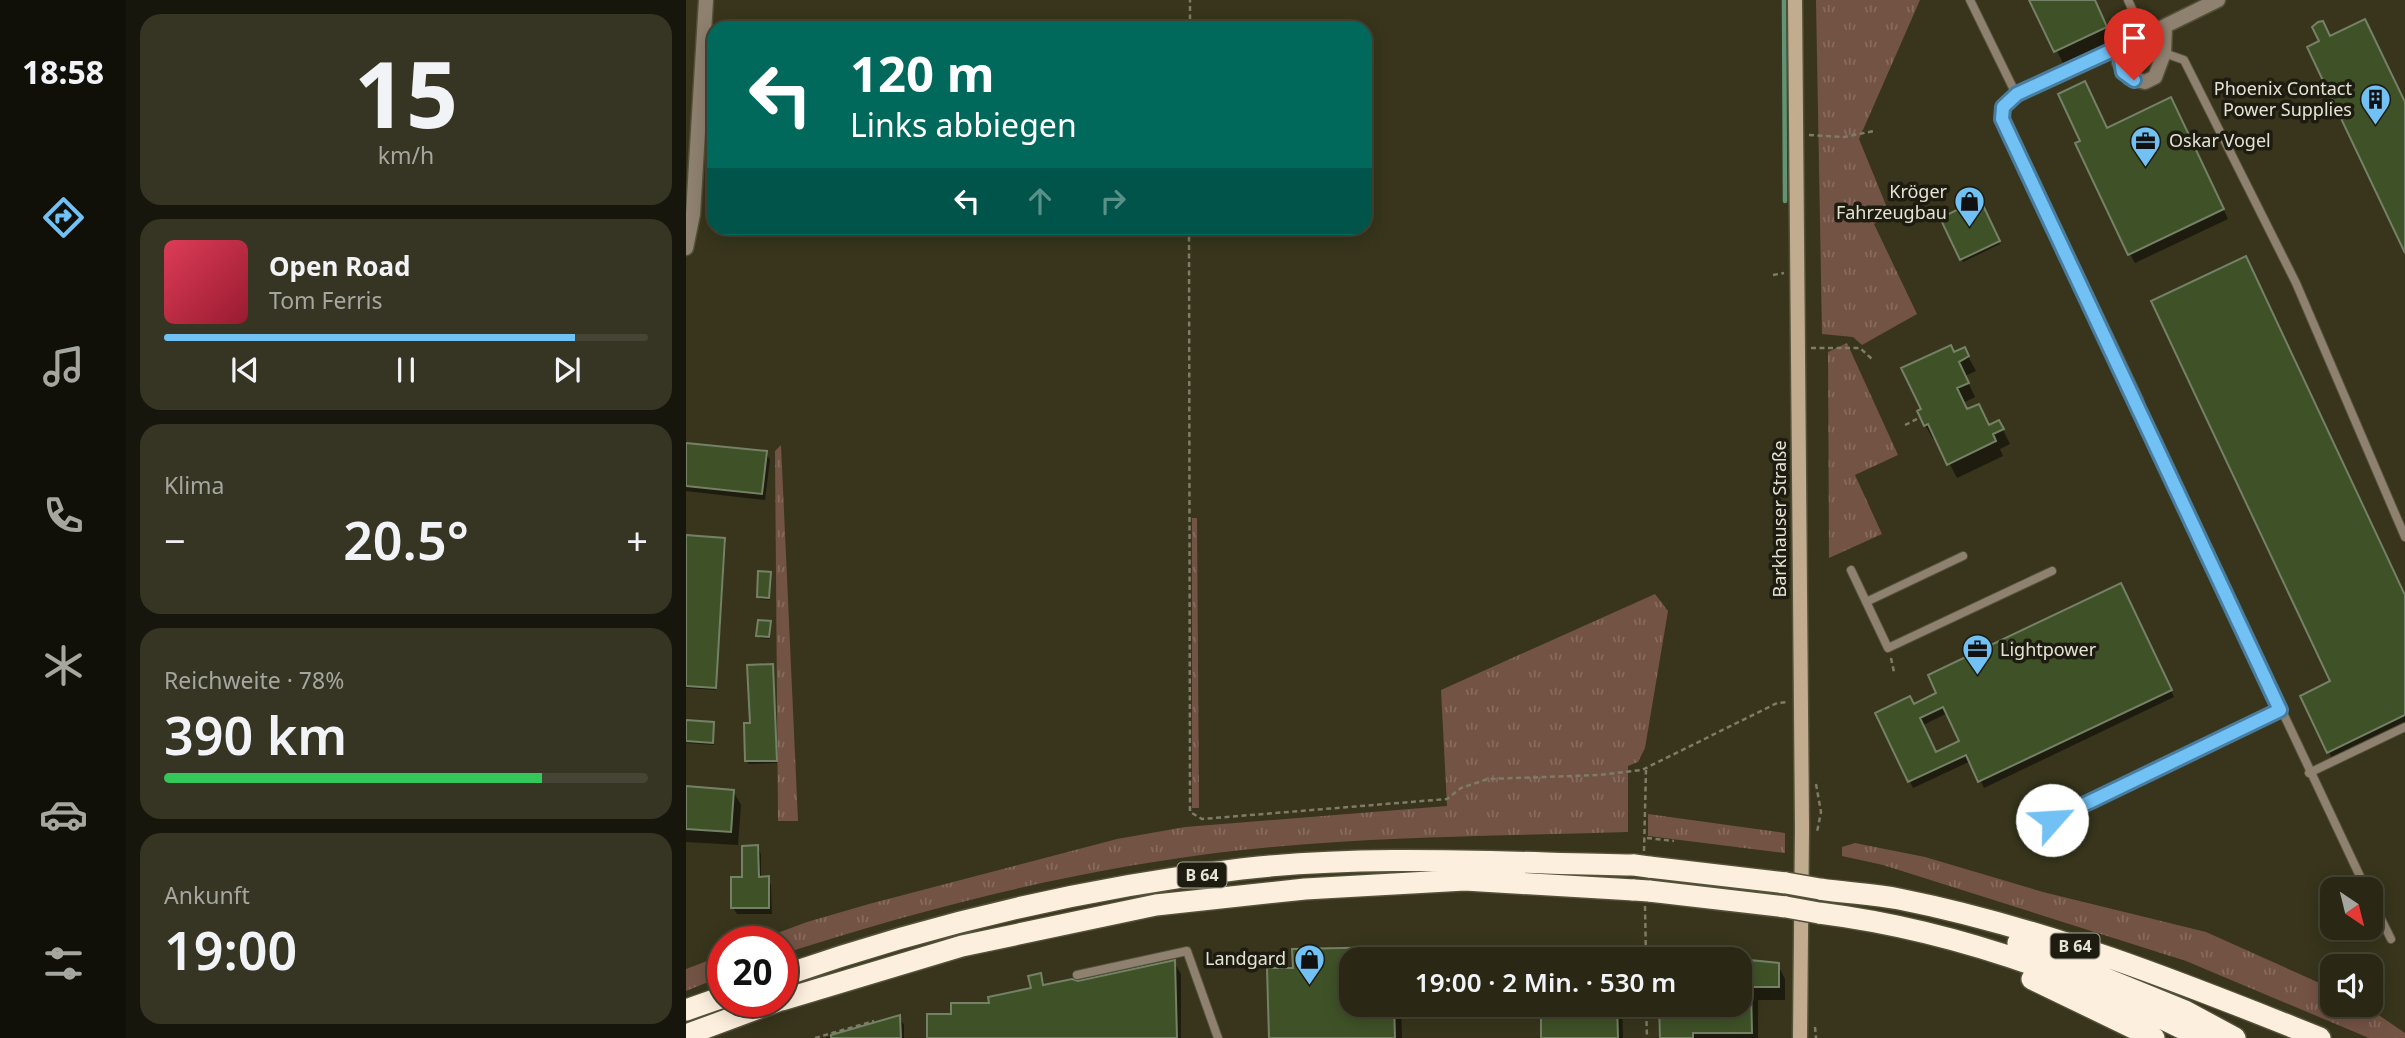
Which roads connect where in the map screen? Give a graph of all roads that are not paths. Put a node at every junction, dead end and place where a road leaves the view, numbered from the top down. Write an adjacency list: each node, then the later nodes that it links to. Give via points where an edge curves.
1 (706, 0): 11 (street, via 694,214)
2 (1796, 0): 35 (street, Barkhauser Straße)
3 (1970, 0): 10 (lane)
4 (2128, 0): 7 (lane)
5 (2218, 0): 6 (street)
6 (2165, 26): 7 (street); 9 (street)
7 (2144, 35): 8 (street)
8 (2119, 47): 9 (street, via 2123,72 2138,82 2155,77); 10 (street)
9 (2164, 52): 13 (lane, via 2184,60 2296,283)
10 (2017, 94): 12 (street, via 2003,107 2005,129)
11 (686, 248)
12 (2136, 401): 18 (lane)
13 (2405, 537)
14 (1964, 556): 17 (lane)
15 (1851, 570): 17 (lane)
16 (2052, 571): 17 (lane, via 1888,648)
17 (1866, 602)
18 (2280, 710): 20 (lane); 21 (lane)
19 (2405, 727): 20 (lane)
20 (2309, 773): 22 (lane)
21 (2052, 820)
22 (2360, 877)
23 (1820, 889): 27 (highway, B 64, bridge, via 1641,866 1361,862 1242,869 987,913); 38 (highway, B 64, via 2024,945 2185,1011); 39 (highway, B 64, via 1898,899 2020,930 2161,975)
24 (1819, 913): 29 (highway, B 64, bridge, via 1642,890 1465,880 1305,889 1156,905 962,946); 36 (highway, B 64, via 2013,972); 37 (highway, B 64, via 1883,921 1969,943 2107,993)
25 (2384, 925): 26 (lane)
26 (2391, 939)
27 (798, 970)
28 (1077, 975): 34 (lane, via 1187,951)
29 (798, 995)
30 (707, 1003): 31 (highway)
31 (686, 1010)
32 (734, 1017): 33 (highway, B 64)
33 (686, 1035)
34 (1218, 1038)
35 (1800, 1038)
36 (2154, 1038)
37 (2201, 1038)
38 (2235, 1038)
39 (2320, 1038)

